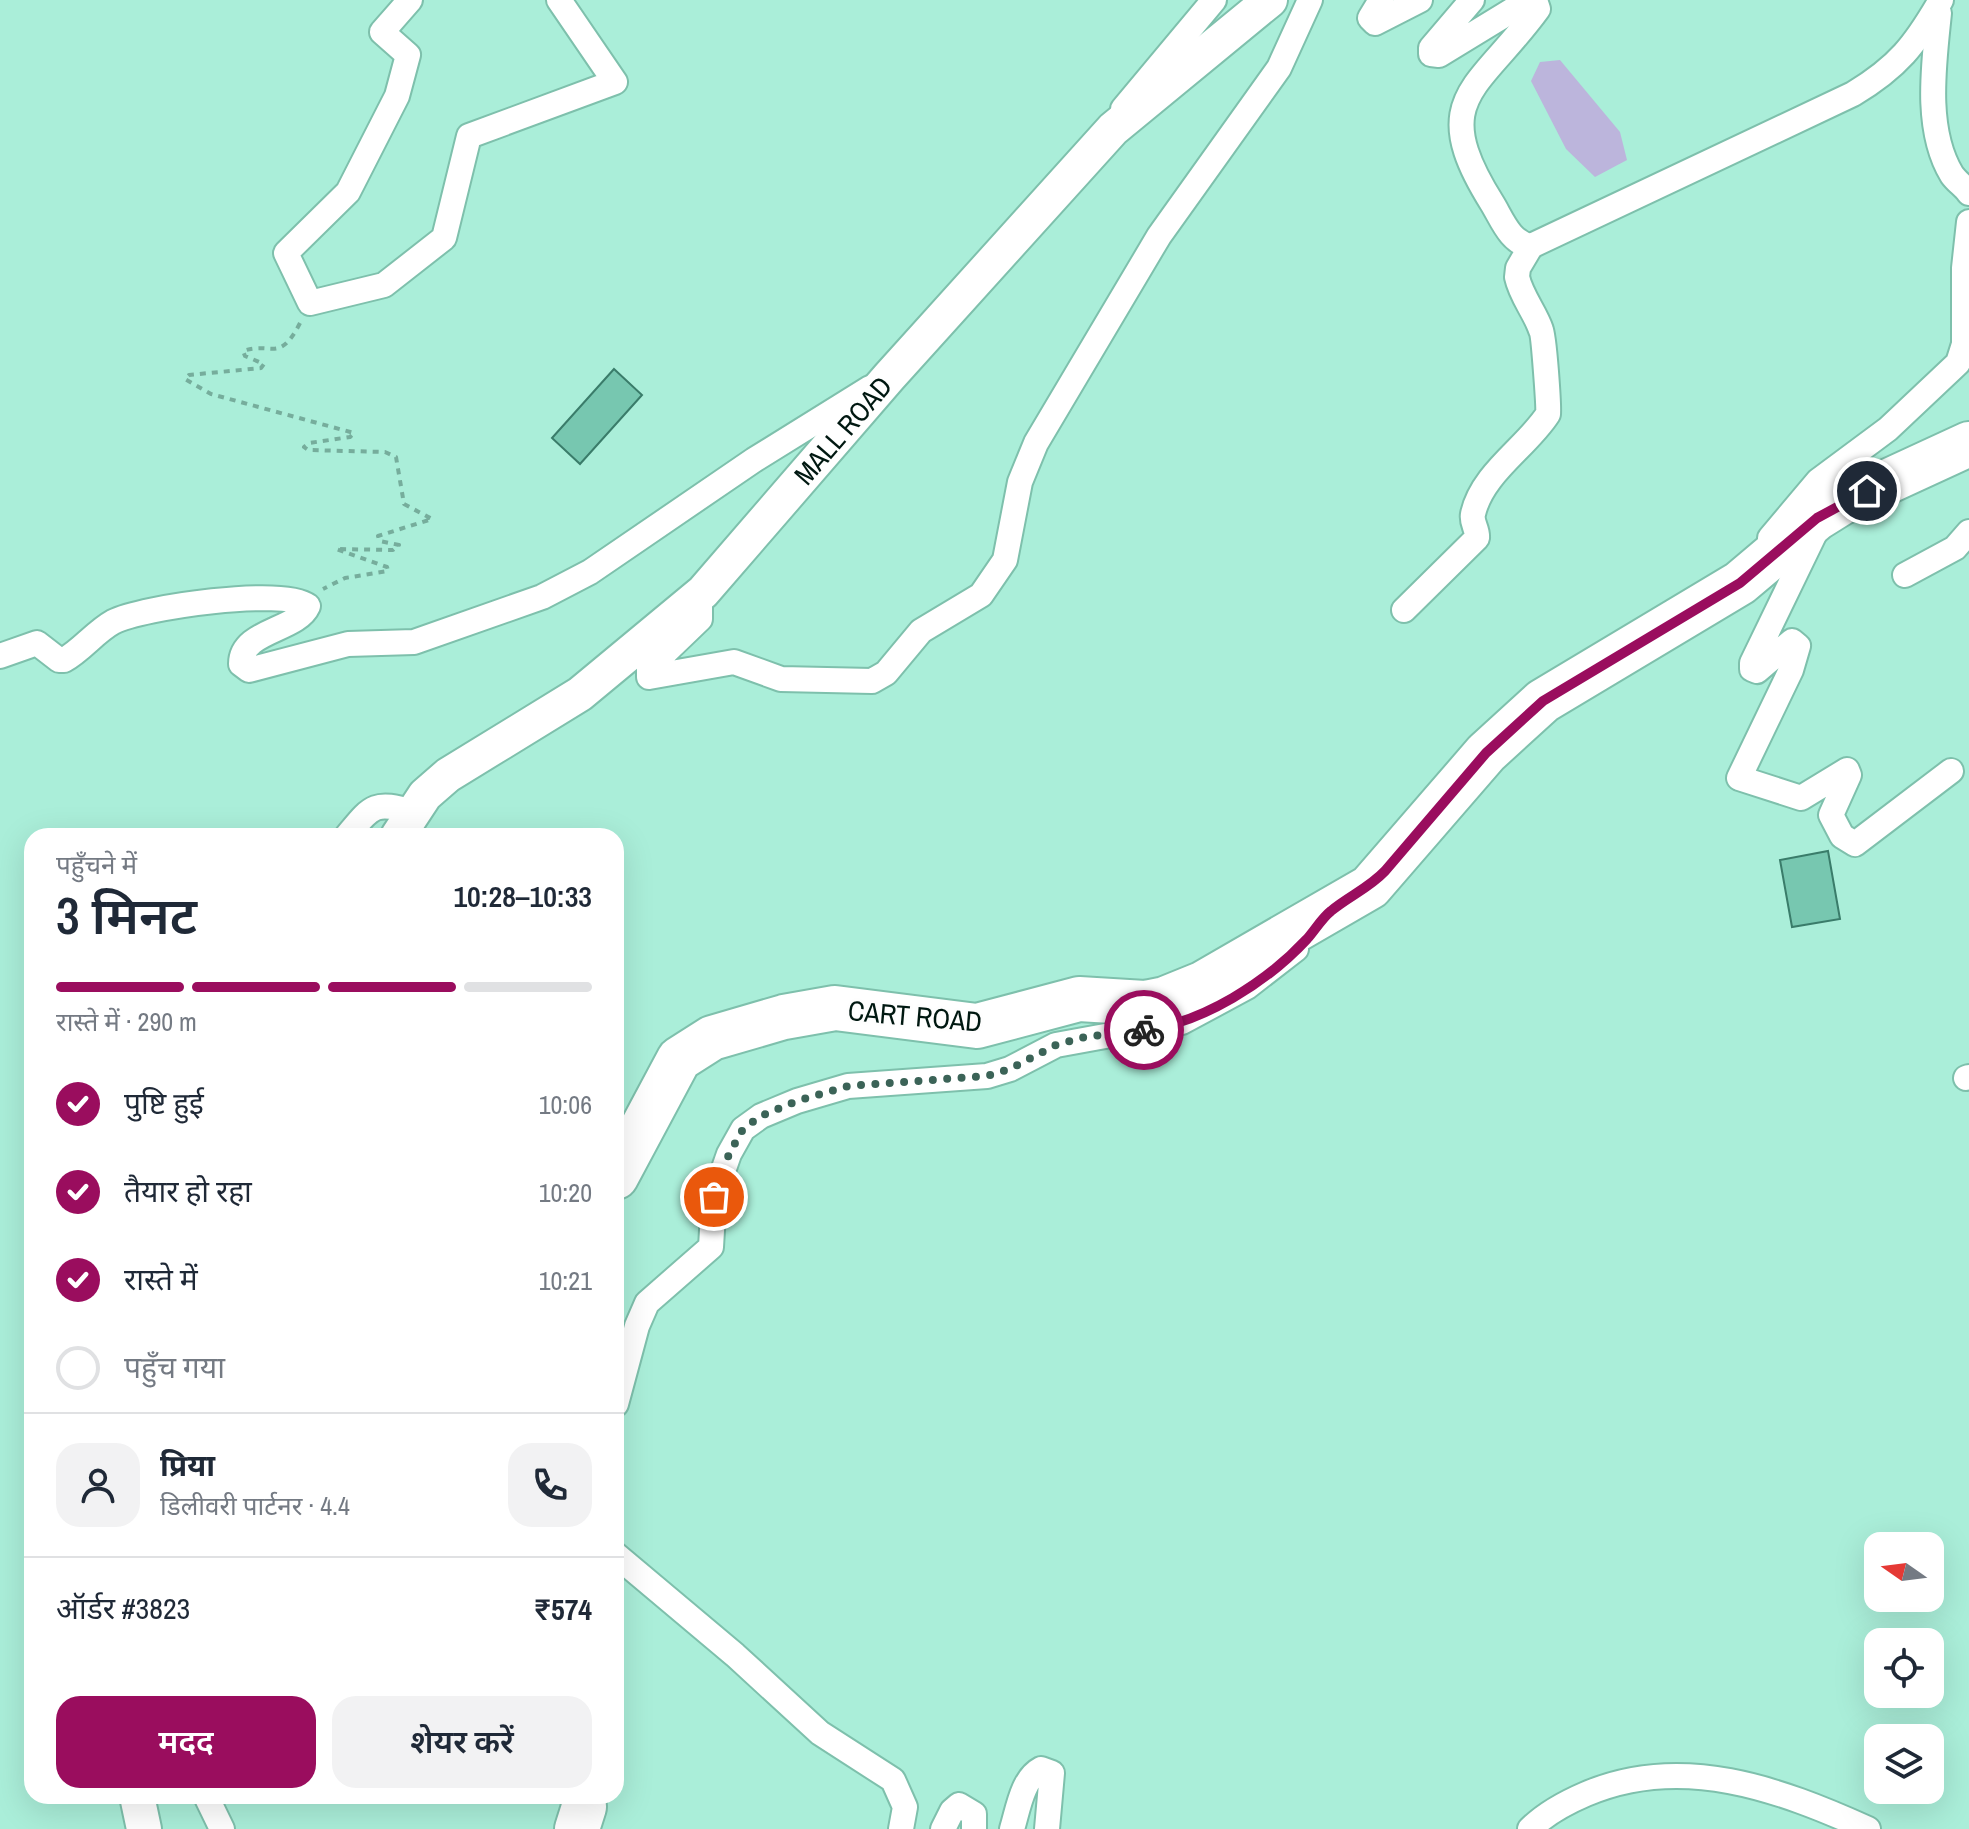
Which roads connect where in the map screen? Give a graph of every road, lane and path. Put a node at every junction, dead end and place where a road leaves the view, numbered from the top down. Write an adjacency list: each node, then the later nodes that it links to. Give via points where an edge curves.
1 (410, 0): 15 (street, via 382,32 408,55 397,96 348,192 286,253)
2 (559, 0): 15 (street, via 615,82 469,136 444,238 384,285)
3 (1214, 0): 11 (street, via 1141,84)
4 (1270, 0): 11 (street, MALL ROAD)
5 (1310, 0): 22 (street, via 1279,68 1159,236 1036,443 1020,482 1005,560 981,595 921,631 886,673 872,681 781,679 734,662 649,677 649,668 700,619)
6 (1381, 0): 7 (street, via 1371,13 1375,23)
7 (1420, 0)
8 (1472, 0): 9 (street, via 1431,54 1439,55)
9 (1532, 0): 14 (street, via 1538,9 1469,92 1460,118 1460,138 1472,172 1514,239)
10 (1940, 1): 12 (street, via 1934,72 1938,126 1950,171); 14 (street, via 1907,54 1853,94)
11 (1113, 129): 16 (street, MALL ROAD)
12 (1969, 193)
13 (1969, 222): 21 (street, via 1964,344 1958,363 1888,429 1802,496)
14 (1531, 246): 24 (street, via 1517,277 1543,335 1548,414 1477,503 1475,540)
15 (310, 303): 23 (path, via 278,349 243,351 264,367 189,375 186,382 240,403 351,430 350,437 304,447 392,454 399,462 404,504 432,519 378,536 399,545 393,550 336,549 388,571 338,580)
16 (889, 377): 22 (street, MALL ROAD); 23 (street, via 754,460 590,572 542,597 414,642 348,644 269,667 244,667 242,654 301,616)
17 (1969, 444): 18 (highway, CART ROAD)
18 (1826, 512): 21 (highway, CART ROAD); 26 (street, via 1752,663 1757,671 1790,641 1798,646 1739,778 1801,798 1849,771 1831,815 1842,836 1855,844)
19 (1969, 532): 20 (street, via 1955,548)
20 (1905, 575)
21 (1740, 583): 29 (highway, CART ROAD, via 1543,701 1486,753 1370,887)
22 (700, 595): 27 (street, MALL ROAD, via 580,694 448,775)
23 (305, 603): 25 (street, via 244,599 169,606 115,622 64,660 37,643)
24 (1404, 610)
25 (0, 656)
26 (1951, 771)
27 (405, 824): 28 (street, via 384,804)
28 (355, 828)
29 (1330, 911): 30 (highway, CART ROAD, via 1202,984 1165,999 1079,999 977,1026 835,1008 712,1038 679,1059); 31 (street, via 1274,968 1182,1022 1070,1041 987,1076 848,1086 761,1116 743,1129 729,1154 714,1197 711,1247 656,1293 640,1316)
30 (624, 1162)
31 (624, 1375)
32 (624, 1562): 39 (street, via 820,1733 893,1780 905,1807)
33 (139, 1804): 36 (street)
34 (210, 1804): 37 (street)
35 (584, 1804): 38 (highway)
36 (144, 1829)
37 (222, 1829)
38 (577, 1829)
39 (901, 1829)
40 (943, 1829): 41 (street, via 959,1805 974,1814)
41 (974, 1829)
42 (1012, 1829): 43 (street, via 1025,1788 1041,1769 1052,1773 1053,1783)
43 (1047, 1829)
44 (1530, 1829): 45 (street, via 1542,1817 1609,1784 1696,1774 1747,1782)
45 (1868, 1829)

